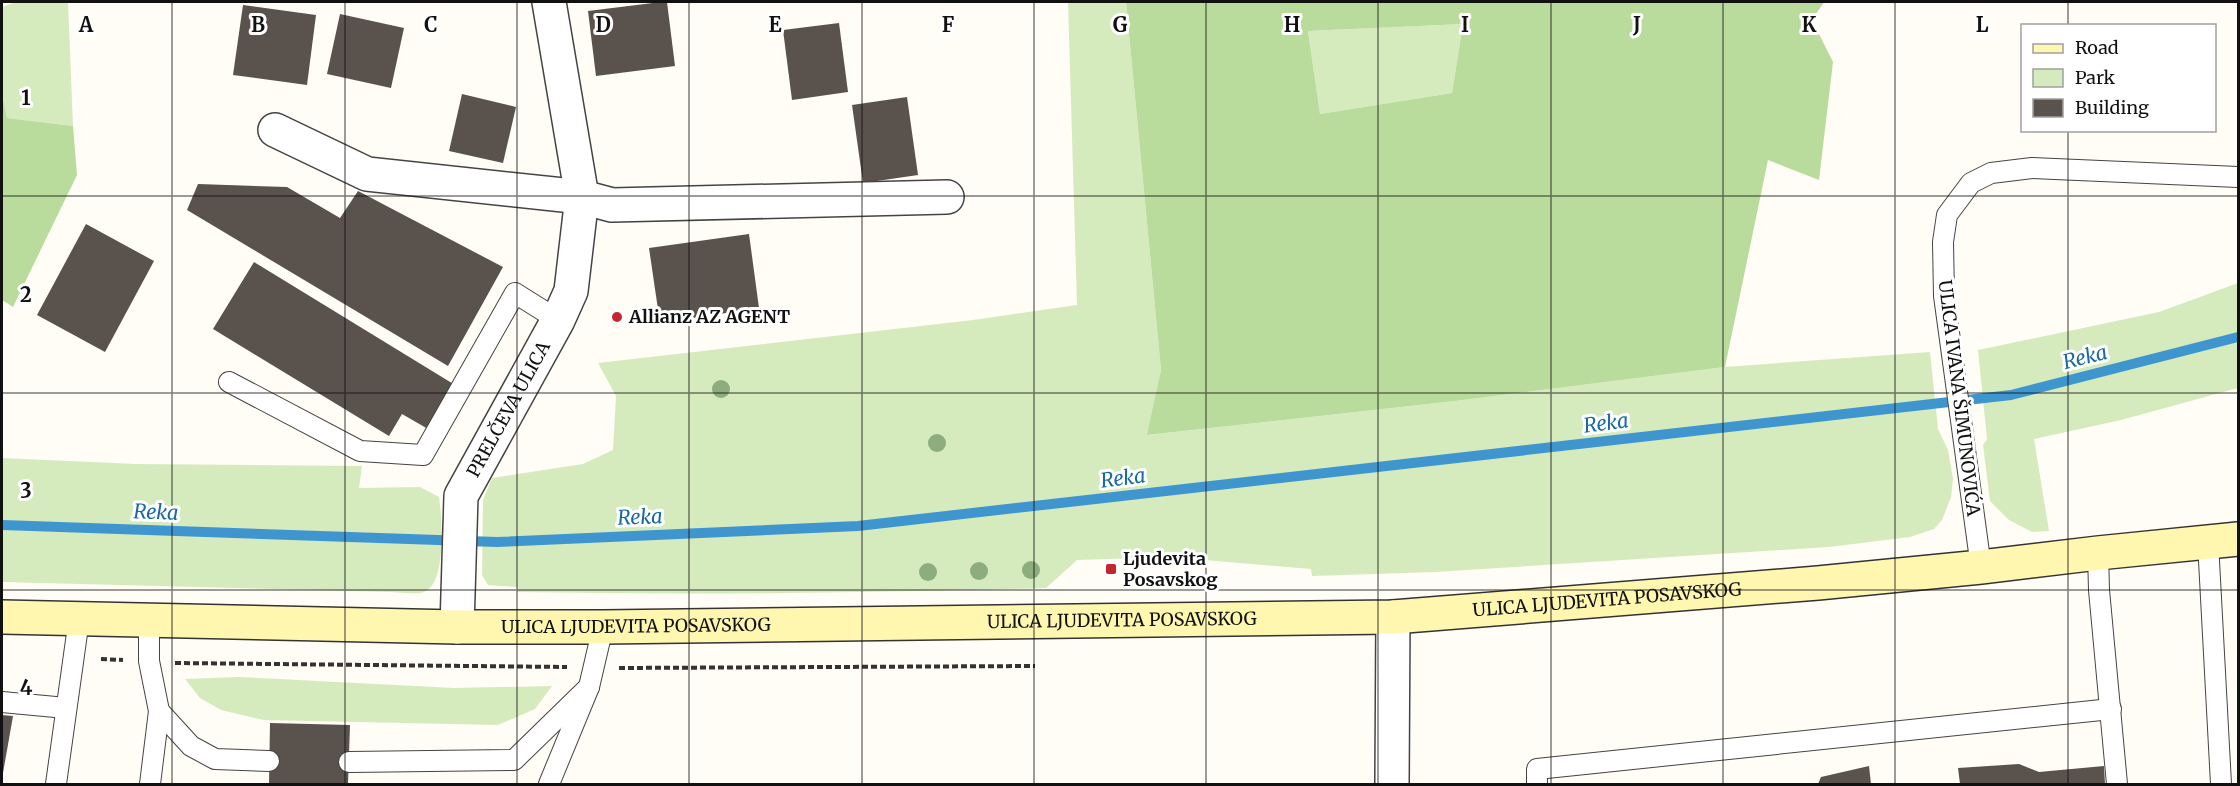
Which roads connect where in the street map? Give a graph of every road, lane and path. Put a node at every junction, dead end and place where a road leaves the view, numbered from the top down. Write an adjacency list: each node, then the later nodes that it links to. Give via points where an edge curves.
1 (549, 2): 4 (street, PRELČEVA ULICA)
2 (275, 130): 4 (street, via 367,174)
3 (2238, 177): 10 (lane, ULICA IVANA ŠIMUNOVIĆA, via 2032,168 1991,173 1971,183 1947,215 1944,296)
4 (582, 197): 5 (street, via 612,205); 6 (street, PRELČEVA ULICA, via 571,291)
5 (947, 197)
6 (558, 320): 7 (lane, via 515,293 423,455 360,451); 15 (street, PRELČEVA ULICA, via 461,496)
7 (229, 382)
8 (2223, 540): 9 (main road, ULICA LJUDEVITA POSAVSKOG); 36 (lane)
9 (2098, 553): 10 (main road, ULICA LJUDEVITA POSAVSKOG); 26 (lane)
10 (1982, 567): 12 (main road, ULICA LJUDEVITA POSAVSKOG)
11 (2, 617): 13 (main road, ULICA LJUDEVITA POSAVSKOG)
12 (1393, 617): 16 (main road, ULICA LJUDEVITA POSAVSKOG); 33 (street)
13 (79, 619): 14 (main road, ULICA LJUDEVITA POSAVSKOG); 25 (lane)
14 (149, 621): 15 (main road, ULICA LJUDEVITA POSAVSKOG); 27 (lane, via 149,661)
15 (457, 627): 16 (main road, ULICA LJUDEVITA POSAVSKOG)
16 (603, 627): 23 (lane)
17 (94, 659): 18 (path)
18 (115, 660)
19 (183, 663): 21 (path)
20 (1035, 666): 22 (path)
21 (565, 667)
22 (638, 669)
23 (590, 687): 29 (lane, via 514,760); 32 (lane)
24 (2, 702): 25 (lane)
25 (66, 708): 30 (lane)
26 (2111, 709): 34 (lane, via 1537,769); 35 (lane)
27 (159, 711): 28 (lane, via 191,746 215,759); 31 (lane)
28 (269, 761)
29 (349, 762)
30 (56, 784)
31 (150, 784)
32 (549, 784)
33 (1392, 784)
34 (1537, 784)
35 (2117, 784)
36 (2221, 784)

